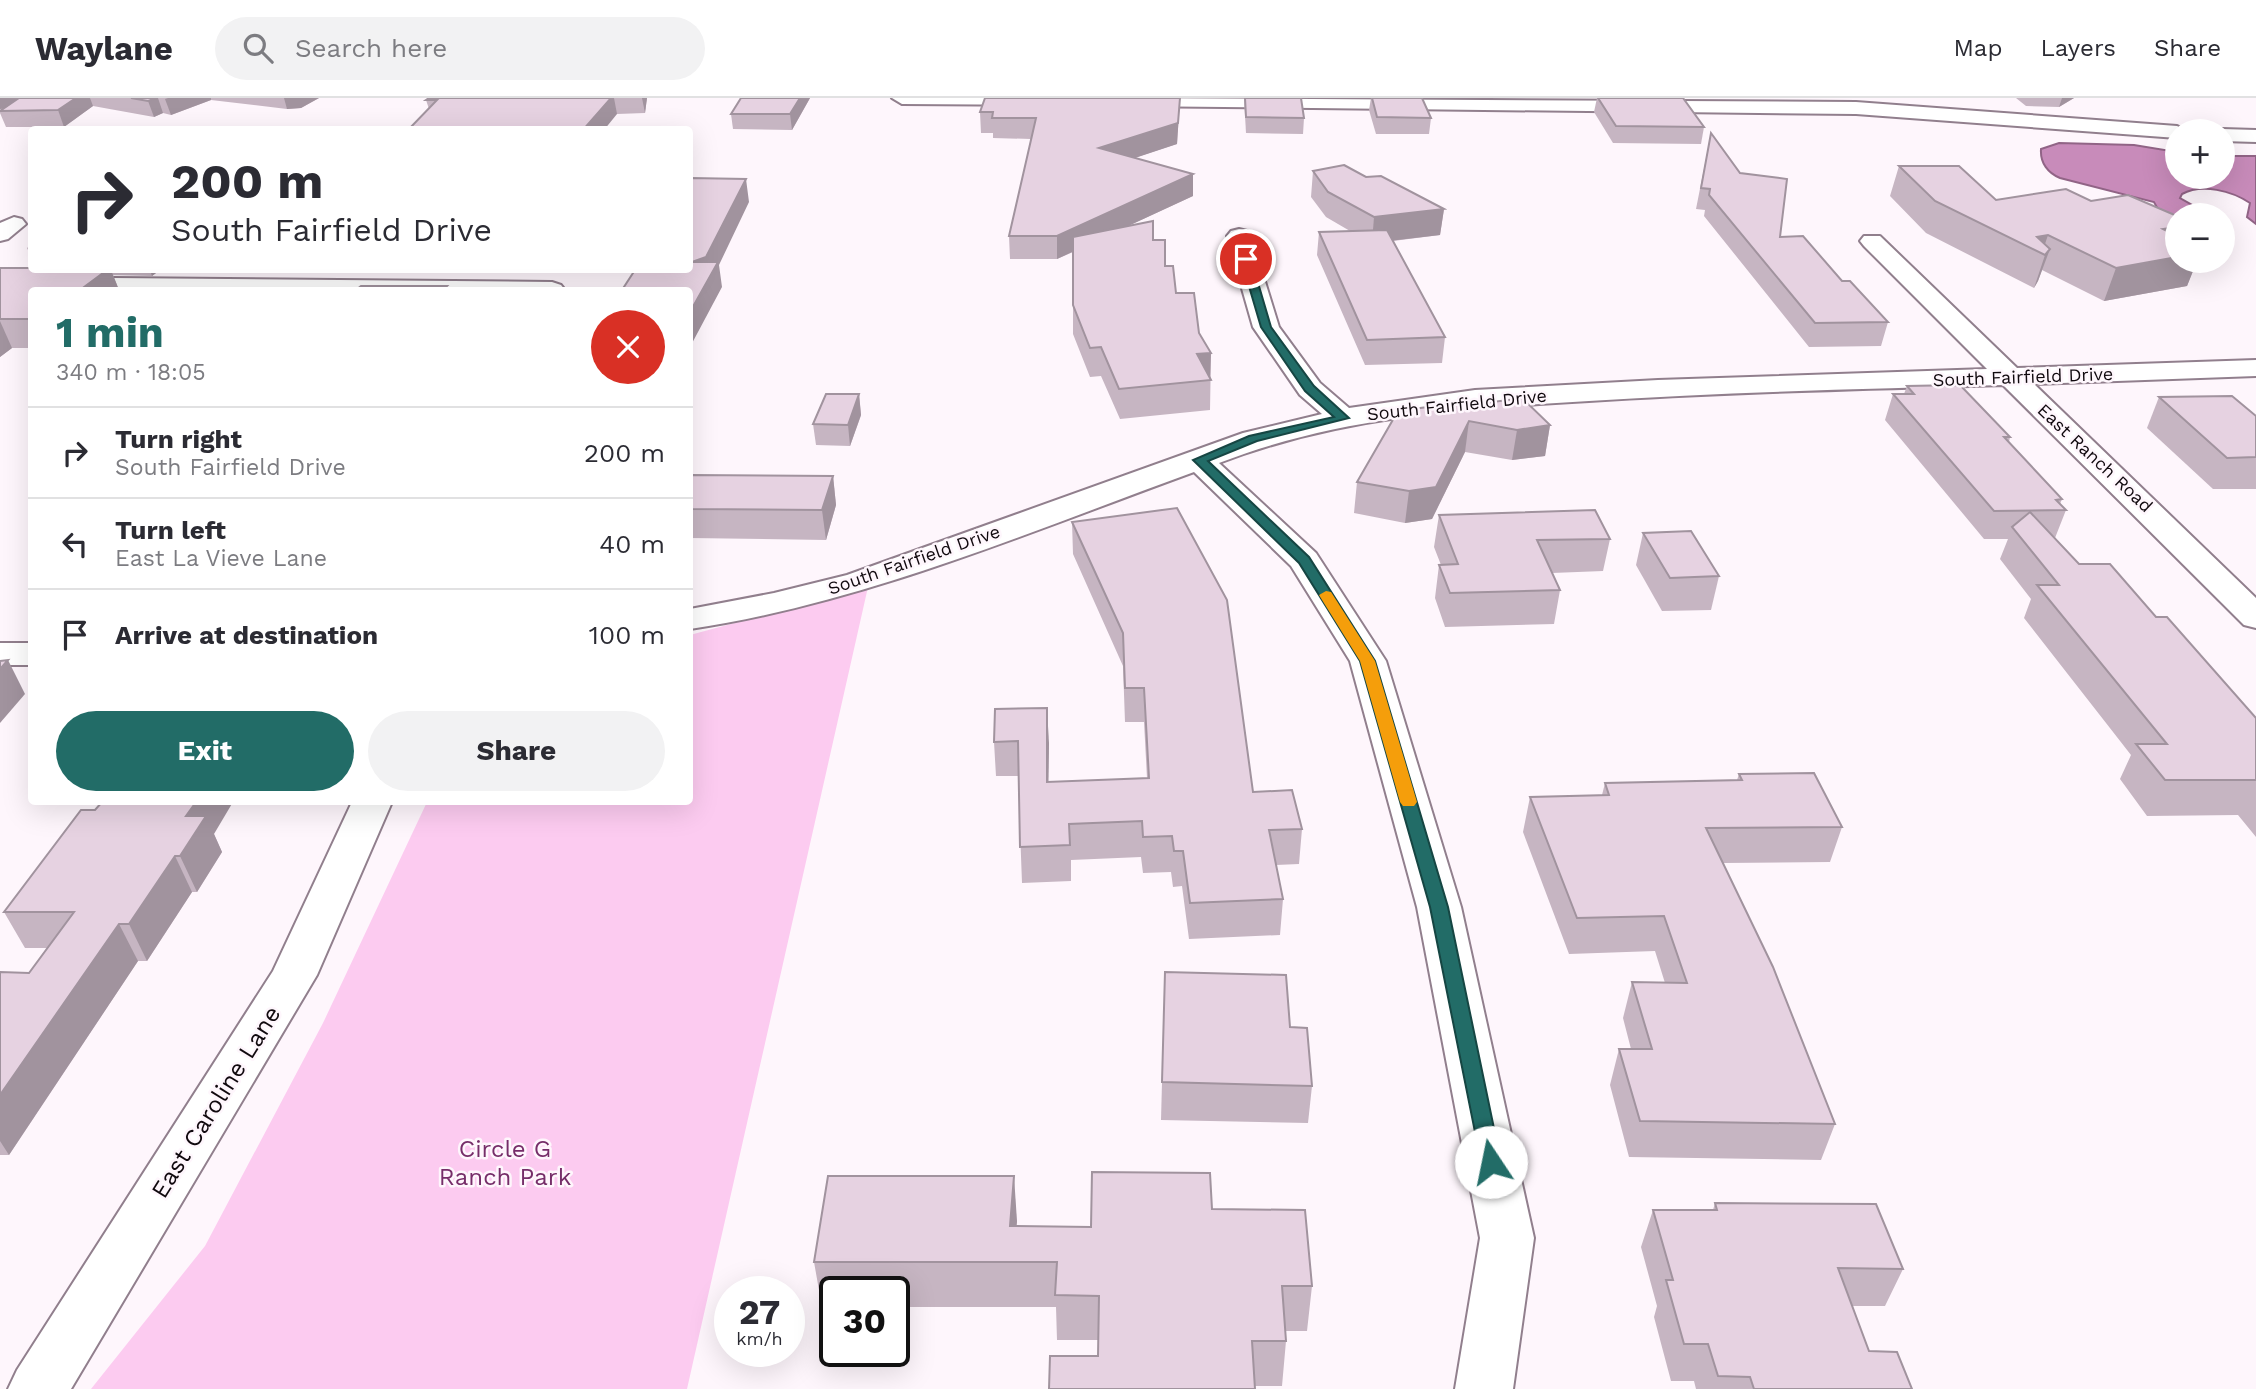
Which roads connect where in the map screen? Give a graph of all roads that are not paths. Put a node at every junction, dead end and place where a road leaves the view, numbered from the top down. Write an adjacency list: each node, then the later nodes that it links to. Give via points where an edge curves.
1 (902, 98): 2 (street)
2 (952, 98): 3 (street)
3 (1064, 99)
4 (1106, 99): 5 (street)
5 (1203, 99): 6 (street)
6 (1457, 100): 7 (street)
7 (1717, 101): 8 (street)
8 (1964, 106): 9 (street)
9 (2165, 131)
10 (2235, 135): 11 (street)
11 (2256, 136)
12 (1239, 236): 20 (street, via 1266,327 1310,389)
13 (1872, 241): 19 (street, East Ranch Road)
14 (566, 273): 17 (street)
15 (0, 285): 16 (street)
16 (221, 287)
17 (554, 287)
18 (2256, 368): 19 (street, South Fairfield Drive)
19 (2009, 378): 20 (street, South Fairfield Drive, via 1619,390 1475,399); 23 (street, East Ranch Road, via 2159,518)
20 (1343, 418): 21 (street, South Fairfield Drive, via 1253,439)
21 (1199, 460): 22 (street, South Fairfield Drive, via 859,582); 28 (street, via 1304,560 1368,661 1439,907 1507,1238)
22 (693, 618)
23 (2256, 618)
24 (0, 654): 25 (street)
25 (28, 654)
26 (371, 805): 27 (street, East Caroline Lane, via 294,975)
27 (37, 1389)
28 (1484, 1389)

